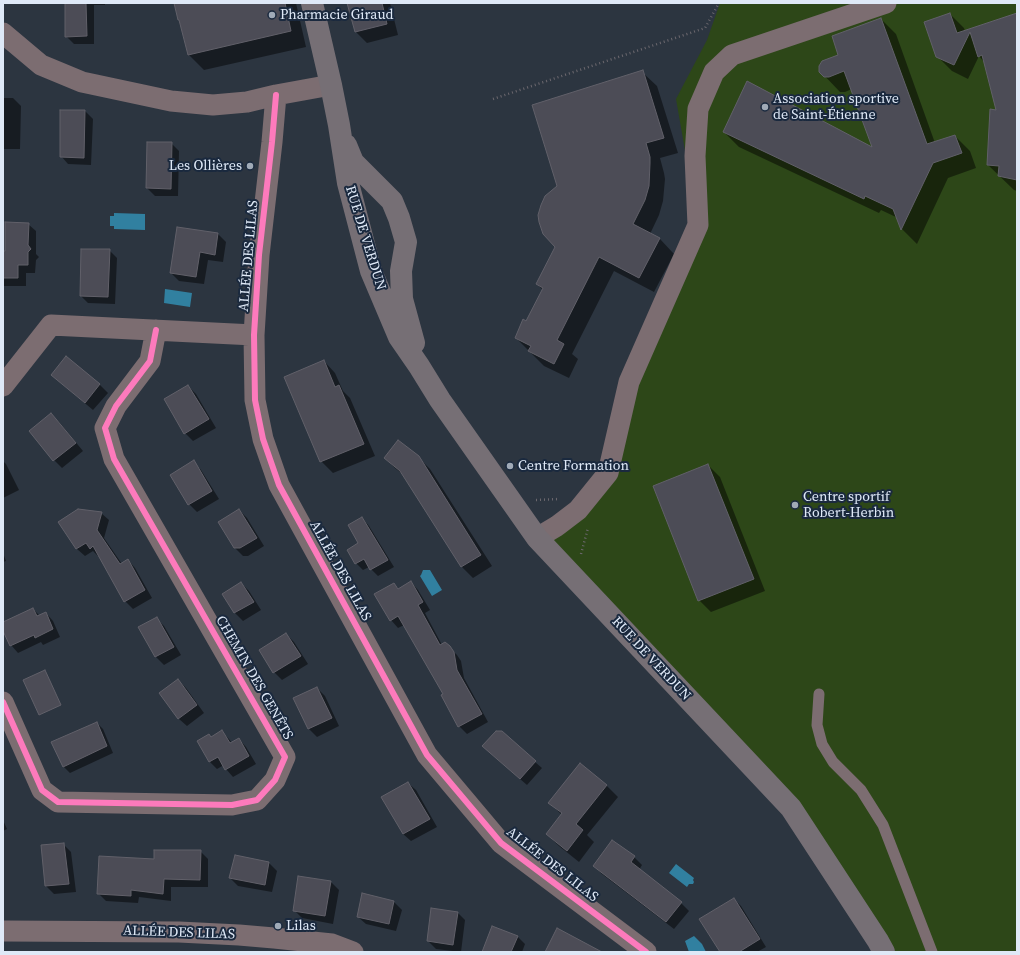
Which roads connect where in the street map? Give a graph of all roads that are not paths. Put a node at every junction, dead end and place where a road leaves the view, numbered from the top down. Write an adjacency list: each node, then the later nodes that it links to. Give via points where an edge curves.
1 (312, 3): 4 (main road, RUE DE VERDUN)
2 (886, 3): 11 (street, via 732,55 714,72 698,109 695,156 698,225 629,382 608,473 578,510)
3 (3, 33): 5 (street, via 41,65 82,82 171,101 213,105 247,102)
4 (331, 85): 5 (street); 6 (main road, RUE DE VERDUN)
5 (276, 95): 8 (street, ALLÉE DES LILAS, via 259,255)
6 (339, 125): 9 (main road, RUE DE VERDUN, via 348,183 371,271 399,337); 9 (main road, RUE DE VERDUN, via 353,162 392,200 399,218 406,242 401,271 402,299)
7 (156, 330): 8 (street); 10 (street, via 51,325); 13 (street, CHEMIN DES GENÊTS, via 150,361 116,406 105,428 114,459 285,757 275,780 258,800 232,805 58,802 42,790)
8 (254, 335): 16 (street, ALLÉE DES LILAS, via 255,400 279,485 427,755 501,843)
9 (419, 366): 11 (main road, RUE DE VERDUN)
10 (3, 386)
11 (537, 538): 17 (main road, RUE DE VERDUN, via 791,808)
12 (819, 694): 18 (lane, via 817,725 822,744 833,762 861,790 883,825)
13 (3, 702)
14 (3, 932): 15 (street, ALLÉE DES LILAS, via 179,932 239,935 332,944)
15 (353, 952)
16 (646, 952)
17 (884, 952)
18 (932, 952)

